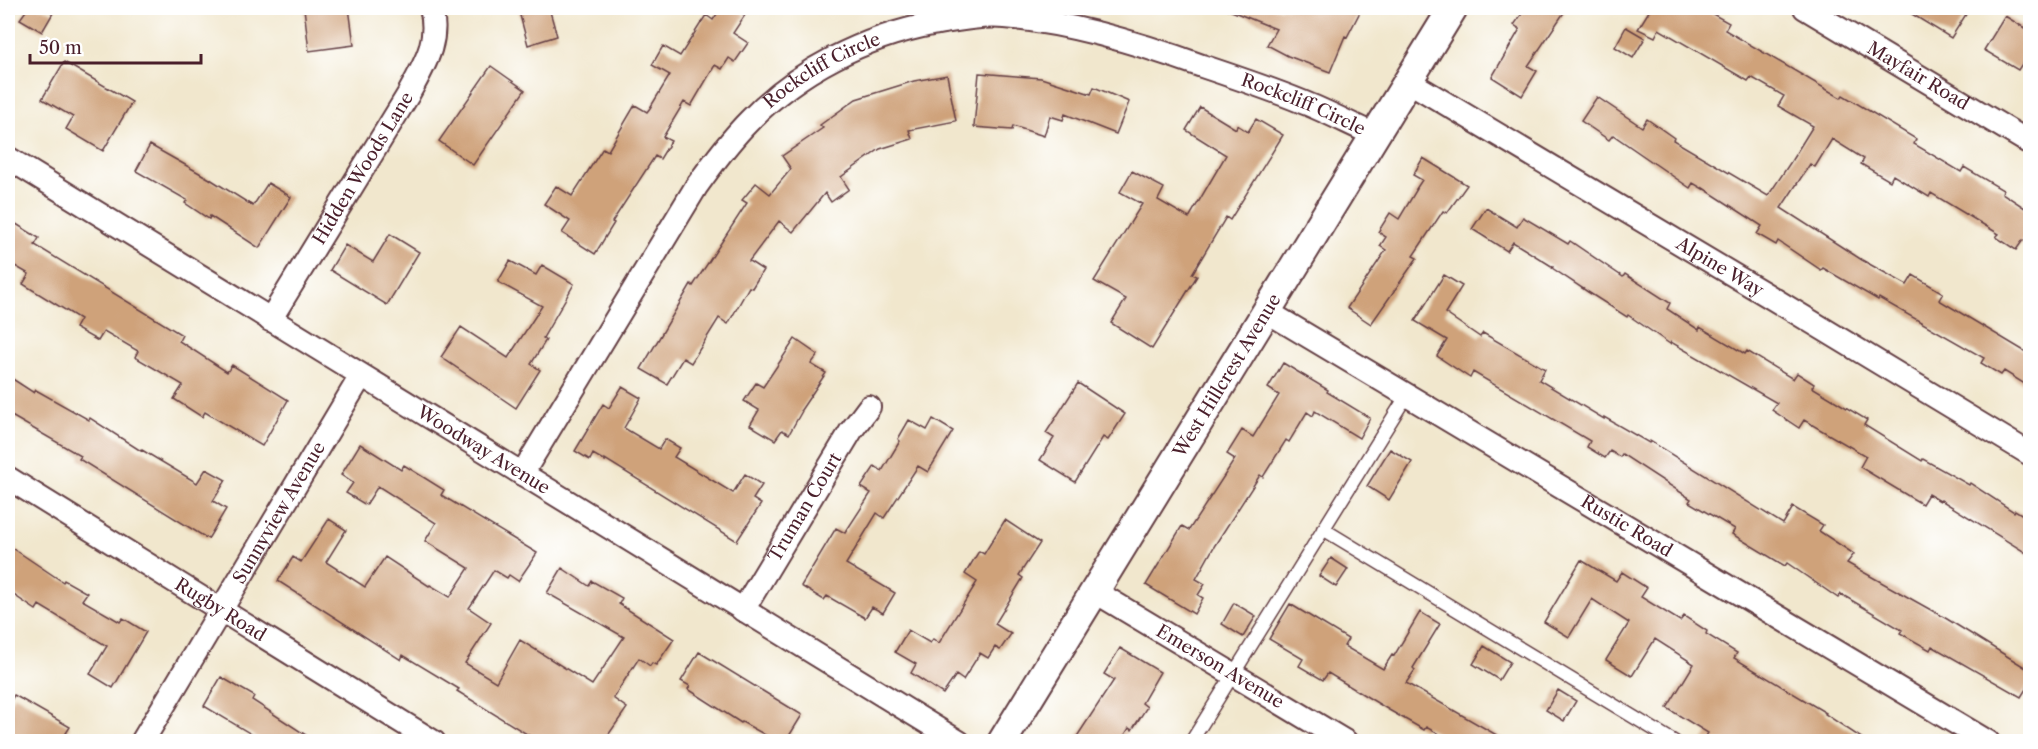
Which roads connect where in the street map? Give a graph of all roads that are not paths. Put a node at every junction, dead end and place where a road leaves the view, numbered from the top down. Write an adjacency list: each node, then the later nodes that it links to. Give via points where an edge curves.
1 (432, 8): 9 (street, Hidden Woods Lane, via 432,46 424,67)
2 (1453, 8): 4 (street, West Hillcrest Avenue)
3 (1805, 8): 6 (street, Mayfair Road)
4 (1408, 81): 5 (street, West Hillcrest Avenue); 13 (street, Alpine Way)
5 (1374, 135): 8 (street, West Hillcrest Avenue); 14 (street, Rockcliff Circle, via 1302,102 1172,55 1064,26 978,17 887,35 797,80 727,145 696,187)
6 (2031, 143)
7 (8, 158): 9 (street, Woodway Avenue)
8 (1266, 311): 11 (street, Rustic Road); 17 (street, West Hillcrest Avenue)
9 (270, 320): 10 (street, Woodway Avenue)
10 (361, 376): 14 (street, Woodway Avenue); 18 (street, Sunnyview Avenue)
11 (1407, 395): 16 (lane); 28 (street, Rustic Road)
12 (869, 407): 19 (street, Truman Court)
13 (2031, 454)
14 (522, 474): 19 (street, Woodway Avenue)
15 (8, 478): 18 (street, Rugby Road)
16 (1323, 529): 20 (lane); 27 (lane)
17 (1095, 591): 20 (street, Emerson Avenue); 24 (street, West Hillcrest Avenue)
18 (221, 610): 21 (street, Sunnyview Avenue); 22 (street, Rugby Road)
19 (743, 610): 23 (street, Woodway Avenue)
20 (1232, 674): 25 (lane); 26 (street, Emerson Avenue)
21 (142, 741)
22 (434, 741)
23 (959, 741)
24 (1002, 741)
25 (1191, 741)
26 (1346, 741)
27 (1675, 741)
28 (1988, 741)

